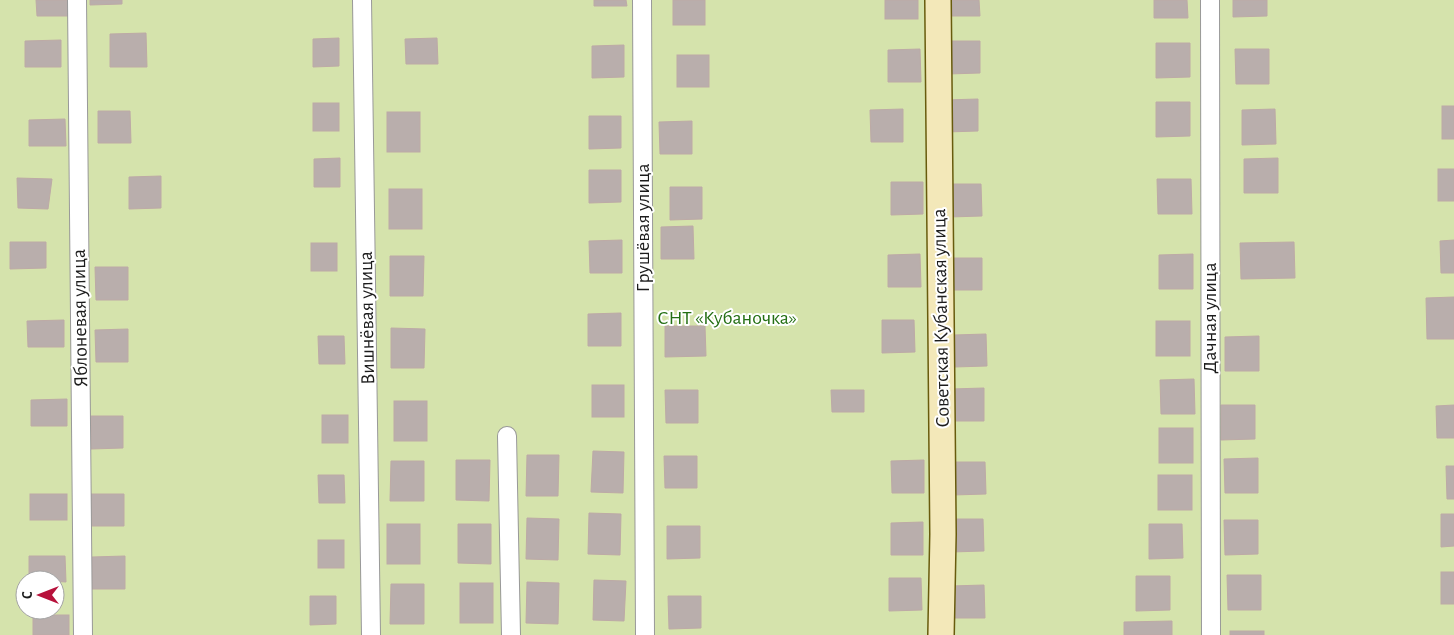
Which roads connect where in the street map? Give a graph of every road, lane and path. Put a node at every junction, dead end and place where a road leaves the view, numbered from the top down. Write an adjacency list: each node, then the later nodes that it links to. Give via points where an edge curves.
1 (77, 0): 7 (street, Яблоневая улица)
2 (362, 0): 8 (street, Вишнёвая улица)
3 (642, 0): 10 (street, Грушёвая улица)
4 (938, 0): 11 (street, Советская Кубанская улица)
5 (1210, 0): 12 (street, Дачная улица)
6 (507, 436): 9 (street)
7 (83, 635)
8 (371, 635)
9 (511, 635)
10 (645, 635)
11 (941, 635)
12 (1211, 635)

